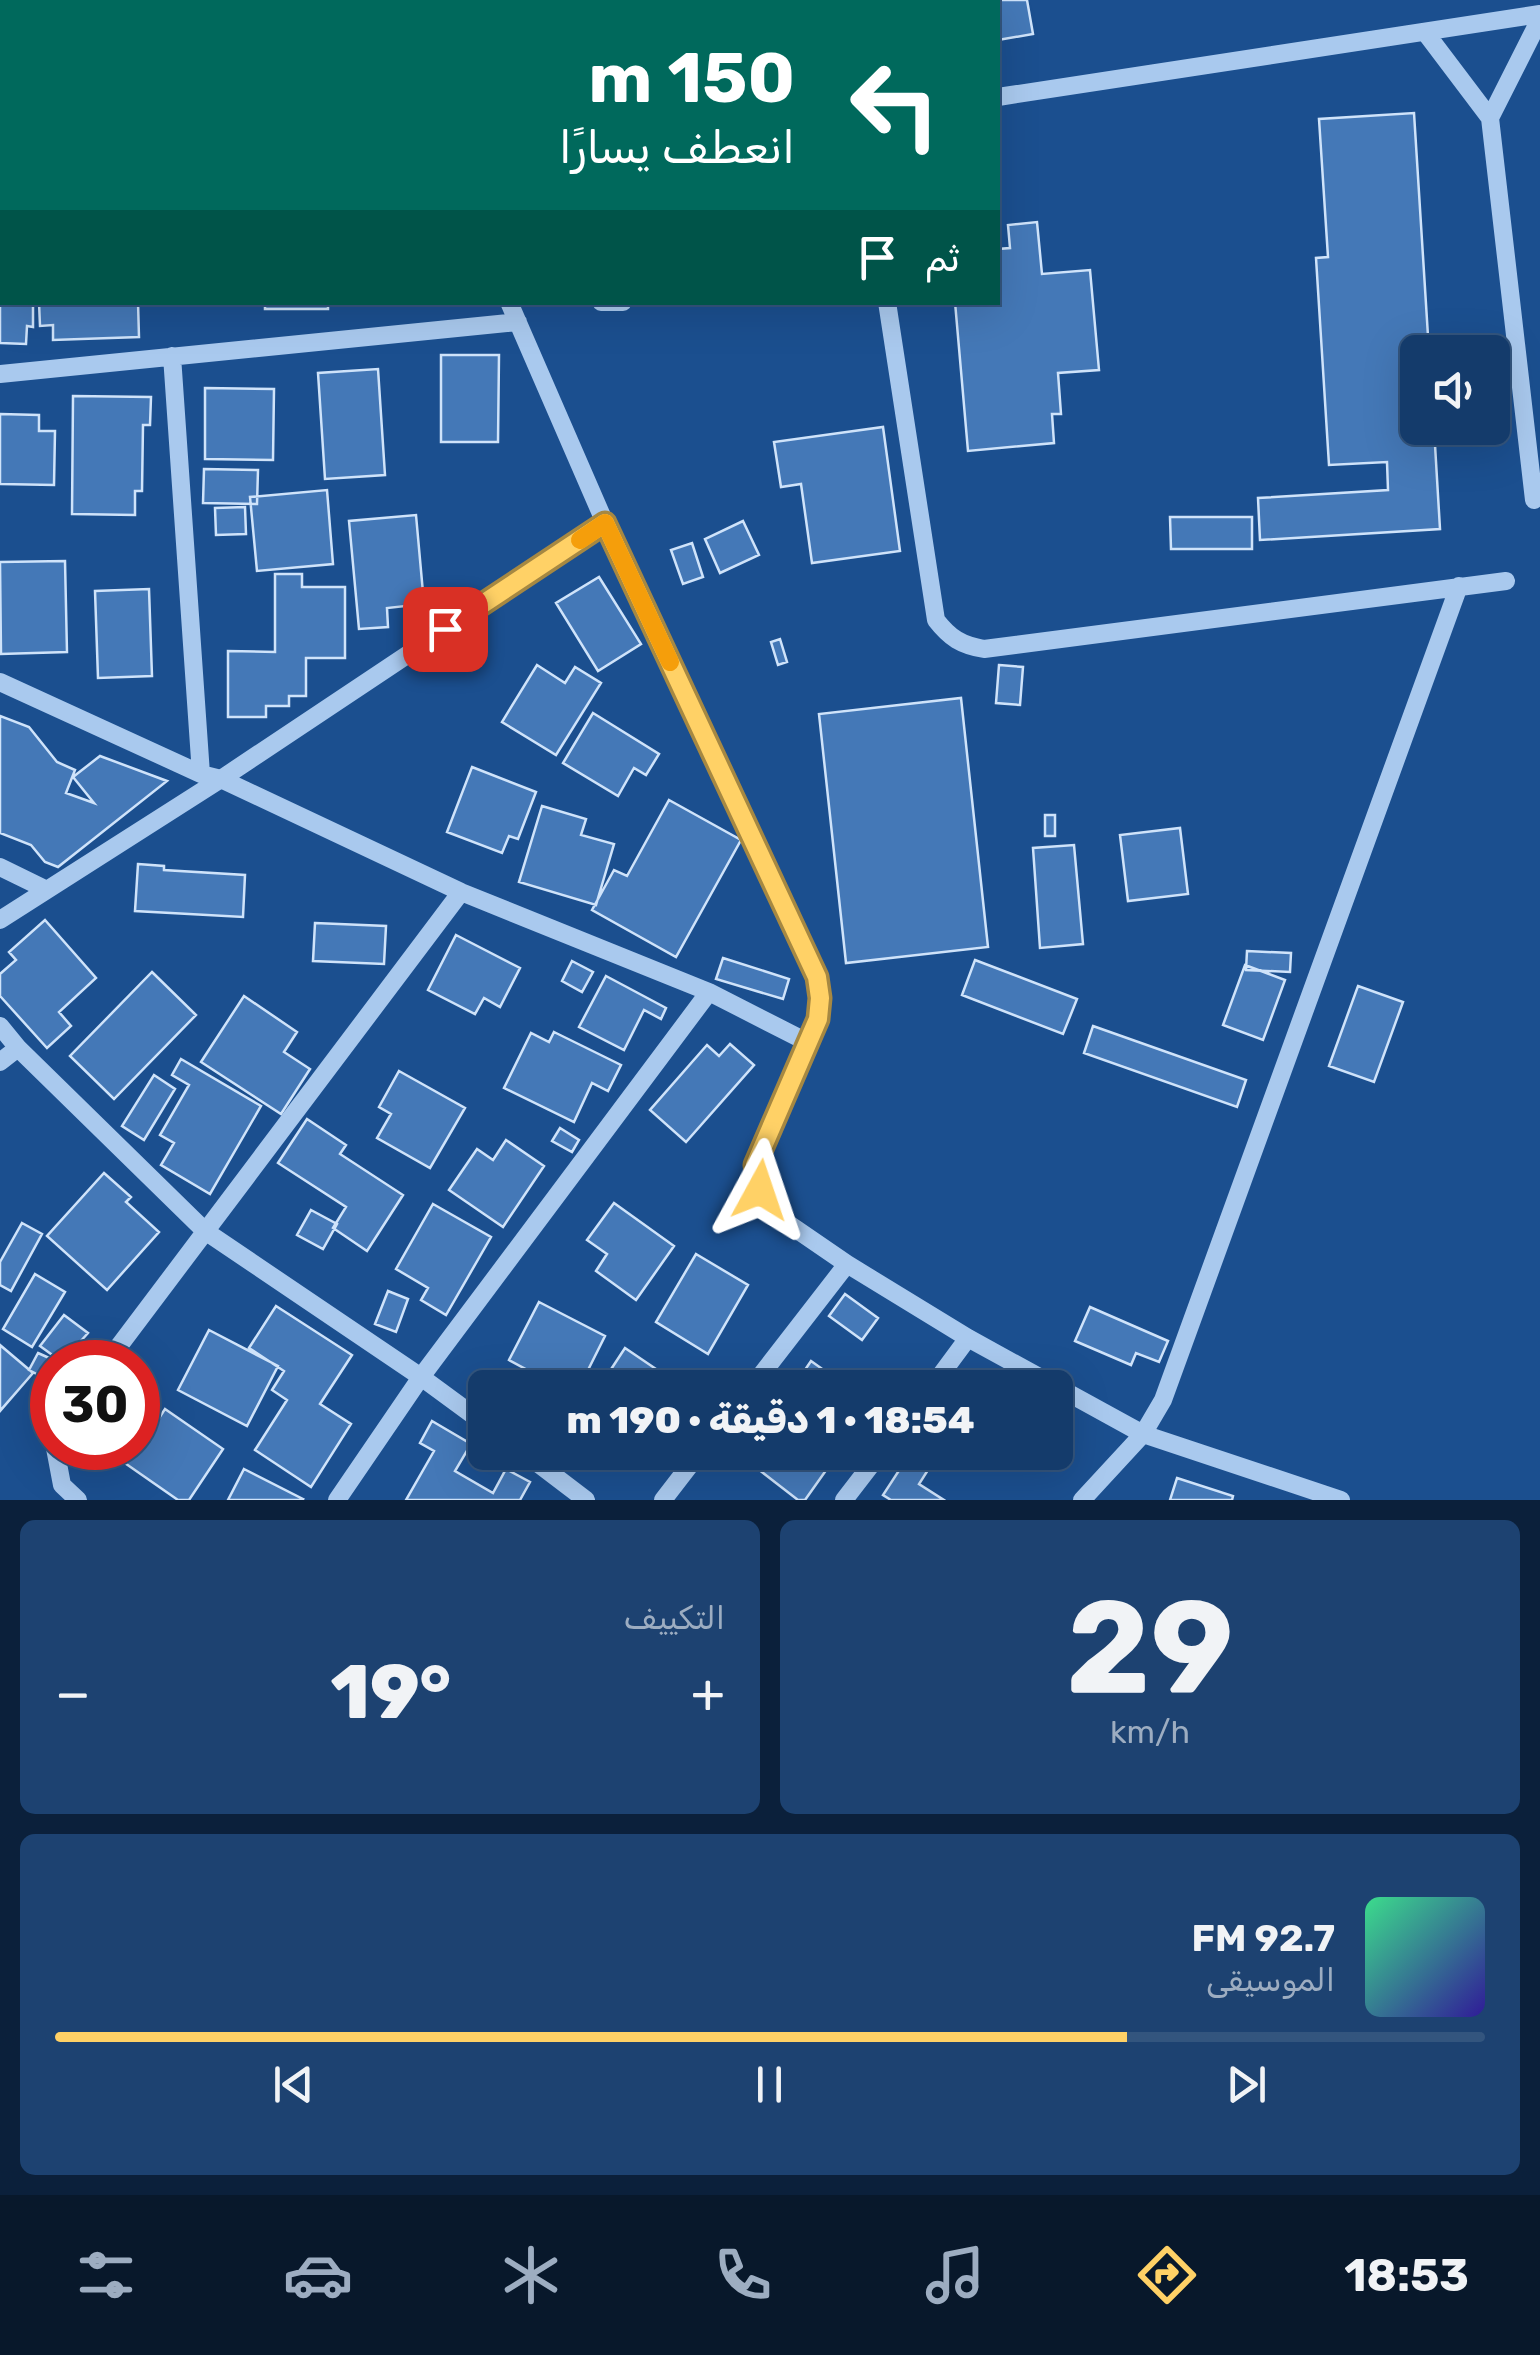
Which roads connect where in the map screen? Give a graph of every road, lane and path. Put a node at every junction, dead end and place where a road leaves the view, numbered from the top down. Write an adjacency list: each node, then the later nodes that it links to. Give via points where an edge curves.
1 (1540, 17): 2 (street); 4 (street)
2 (1426, 32): 3 (street); 4 (street)
3 (1000, 97)
4 (1490, 118): 10 (street)
5 (510, 305): 7 (street)
6 (886, 305): 13 (street, via 936,620 964,646 984,649)
7 (518, 322): 8 (street); 11 (street)
8 (172, 356): 9 (street); 15 (street)
9 (0, 374)
10 (1534, 500)
11 (605, 523): 16 (street); 23 (street, via 817,977 818,1019)
12 (1506, 581): 13 (street)
13 (1459, 586): 34 (street, via 1163,1400)
14 (0, 682): 15 (street)
15 (201, 774): 16 (street)
16 (221, 778): 18 (street); 19 (street)
17 (0, 867): 18 (street)
18 (45, 888): 20 (street)
19 (461, 892): 21 (street); 26 (street)
20 (0, 920)
21 (709, 992): 23 (street); 32 (street)
22 (0, 1026): 24 (street)
23 (810, 1043): 27 (street, via 755,1165 760,1190 777,1216)
24 (18, 1048): 25 (street); 26 (street)
25 (0, 1062)
26 (205, 1232): 29 (street); 32 (street)
27 (847, 1264): 28 (street); 30 (street)
28 (968, 1338): 31 (street); 34 (street)
29 (124, 1340)
30 (765, 1370)
31 (944, 1370)
32 (422, 1377): 33 (street); 40 (street)
33 (468, 1411)
34 (1143, 1434): 44 (street); 45 (street)
35 (59, 1470): 39 (street, via 62,1484)
36 (547, 1470): 41 (street)
37 (686, 1470): 42 (street)
38 (867, 1470): 43 (street)
39 (78, 1500)
40 (337, 1500)
41 (586, 1500)
42 (663, 1500)
43 (844, 1500)
44 (1082, 1500)
45 (1341, 1500)

